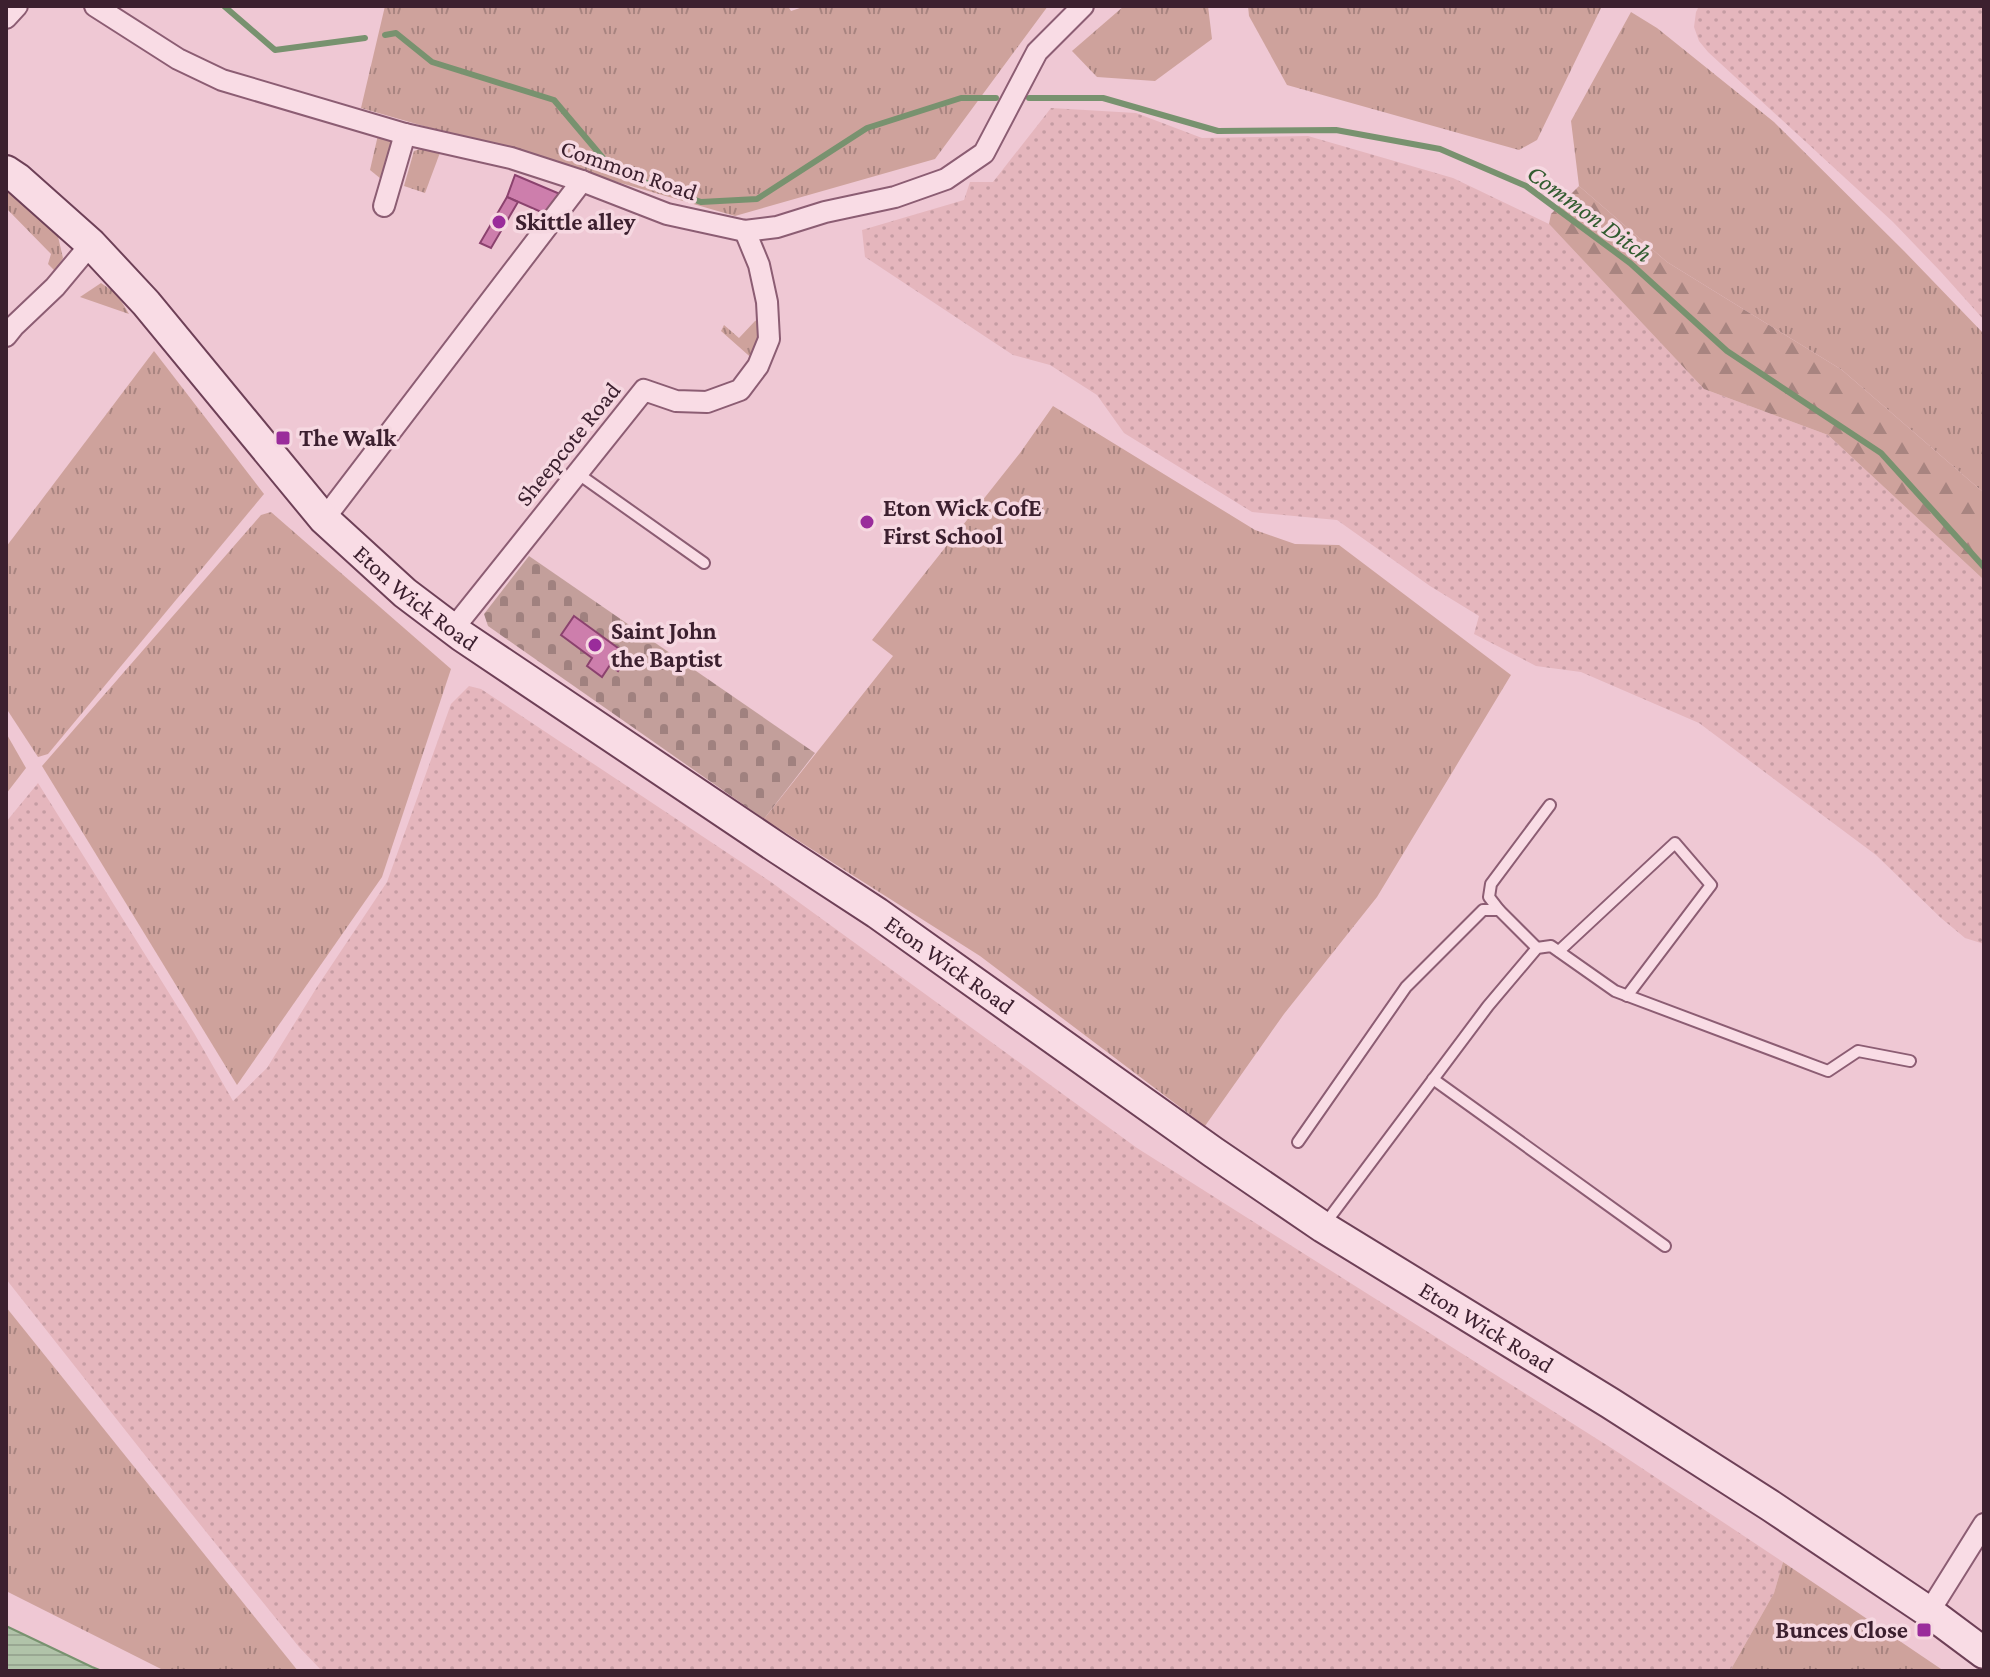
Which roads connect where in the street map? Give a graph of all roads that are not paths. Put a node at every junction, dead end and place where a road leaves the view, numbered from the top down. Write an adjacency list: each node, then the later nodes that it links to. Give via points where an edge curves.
1 (17, 6): 4 (street)
2 (95, 6): 5 (street, Common Road, via 178,59 222,80)
3 (1083, 6): 9 (street, Common Road, via 1037,52 984,153 946,179 895,197)
4 (6, 18)
5 (405, 134): 7 (street, Common Road, via 511,158); 8 (street)
6 (6, 171): 10 (main road, Eton Wick Road)
7 (582, 181): 9 (street, Common Road, via 667,214); 13 (street)
8 (384, 206)
9 (745, 231): 12 (street, Sheepcote Road, via 767,302 769,339 758,366 740,390 707,402 676,401 644,390)
10 (91, 244): 11 (street, via 55,287); 13 (main road, Eton Wick Road)
11 (9, 327)
12 (577, 473): 14 (lane); 15 (street, Sheepcote Road)
13 (324, 519): 15 (main road, Eton Wick Road)
14 (704, 563)
15 (453, 629): 24 (main road, Eton Wick Road, via 877,913)
16 (1550, 805): 17 (lane, via 1491,884 1489,897)
17 (1499, 910): 18 (lane); 23 (lane, via 1483,910 1406,987)
18 (1537, 948): 19 (lane); 22 (lane)
19 (1559, 951): 20 (lane); 20 (lane, via 1675,843 1711,885)
20 (1627, 996): 21 (lane, via 1828,1071 1858,1051)
21 (1910, 1061)
22 (1433, 1079): 24 (lane); 25 (lane)
23 (1298, 1142)
24 (1323, 1227): 27 (main road, Eton Wick Road, via 1747,1490)
25 (1665, 1246)
26 (1984, 1524): 27 (street)
27 (1929, 1612): 28 (main road, Eton Wick Road)
28 (1984, 1653)

